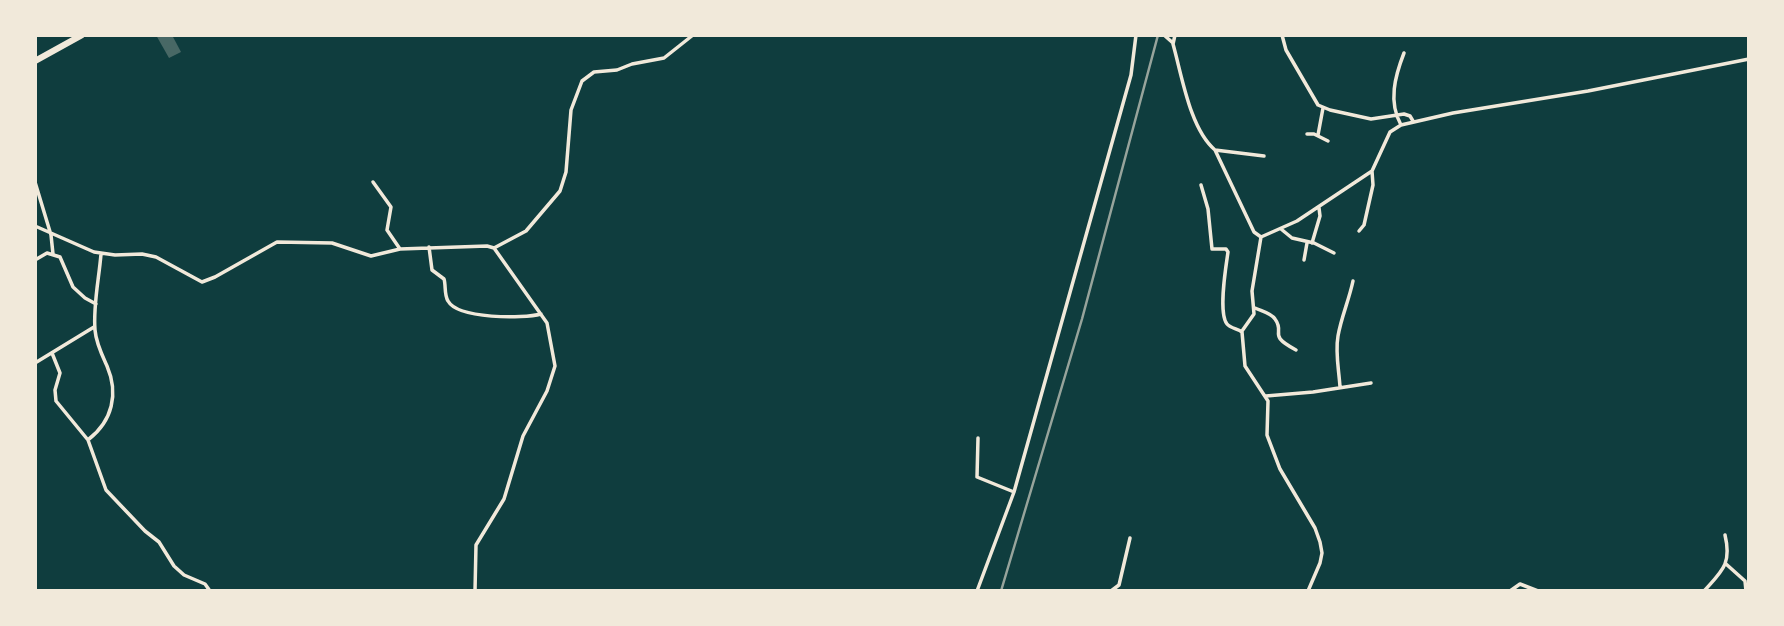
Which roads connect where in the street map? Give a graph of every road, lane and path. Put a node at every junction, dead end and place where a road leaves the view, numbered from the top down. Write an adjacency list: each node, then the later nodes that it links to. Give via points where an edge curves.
1 (82, 35): 10 (highway)
2 (693, 35): 32 (street, via 664,58 594,72 582,81 571,110 560,191 526,231)
3 (1136, 35): 53 (street, via 1132,75)
4 (1164, 35): 7 (street)
5 (1175, 35): 7 (street)
6 (1282, 35): 11 (street, via 1286,50)
7 (1174, 44): 18 (street, via 1189,106 1206,143)
8 (1404, 53): 12 (street, via 1395,81)
9 (1749, 59): 13 (street)
10 (35, 61)
11 (1323, 108): 12 (street, via 1371,119); 16 (street)
12 (1395, 114): 13 (street, via 1408,114); 14 (street)
13 (1413, 121): 14 (street)
14 (1401, 125): 20 (street, via 1390,132)
15 (1307, 134): 16 (street)
16 (1318, 135): 17 (street)
17 (1328, 141)
18 (1216, 150): 19 (street); 29 (street, via 1254,232)
19 (1264, 156)
20 (1372, 171): 24 (street); 27 (street, via 1373,185)
21 (35, 182): 28 (street)
22 (373, 182): 33 (street, via 391,207 387,230)
23 (1201, 185): 44 (street, via 1212,249 1228,252 1223,312 1229,326)
24 (1319, 207): 26 (street); 30 (street)
25 (35, 226): 28 (street)
26 (1282, 229): 29 (street); 30 (street)
27 (1359, 231)
28 (51, 235): 35 (street); 36 (street)
29 (1261, 237): 41 (street, via 1252,291)
30 (1310, 243): 34 (street); 38 (street)
31 (429, 247): 32 (street); 33 (street); 42 (street, via 432,270 444,279 451,304 487,317)
32 (494, 248): 42 (street)
33 (400, 249): 36 (street, via 371,256 332,243 277,242 202,282 148,255)
34 (1334, 253)
35 (53, 254): 37 (street); 40 (street, via 63,260 77,291)
36 (102, 254): 40 (street)
37 (35, 260)
38 (1304, 260)
39 (1353, 281): 49 (street, via 1338,335)
40 (96, 304): 43 (street)
41 (1255, 308): 44 (street); 45 (street, via 1274,316 1277,336)
42 (541, 314): 58 (street, via 551,336 555,372 523,436 504,499 476,545)
43 (94, 327): 46 (street); 52 (street, via 108,369 111,411 106,424)
44 (1242, 332): 50 (street, via 1245,366)
45 (1296, 350)
46 (52, 353): 47 (street); 52 (street, via 60,373 56,401)
47 (35, 363)
48 (1371, 383): 49 (street)
49 (1340, 387): 50 (street)
50 (1266, 396): 61 (street, via 1267,435 1320,542 1320,563)
51 (978, 438): 53 (street, via 977,477)
52 (88, 440): 57 (street, via 106,490 159,542 174,566)
53 (1014, 492): 59 (street)
54 (1725, 535): 56 (street)
55 (1130, 538): 60 (street, via 1119,585)
56 (1726, 564): 64 (street); 65 (street, via 1745,581)
57 (210, 591)
58 (475, 591)
59 (977, 591)
60 (1111, 591)
61 (1308, 591)
62 (1510, 591): 63 (street, via 1520,584)
63 (1538, 591)
64 (1704, 591)
65 (1746, 591)

